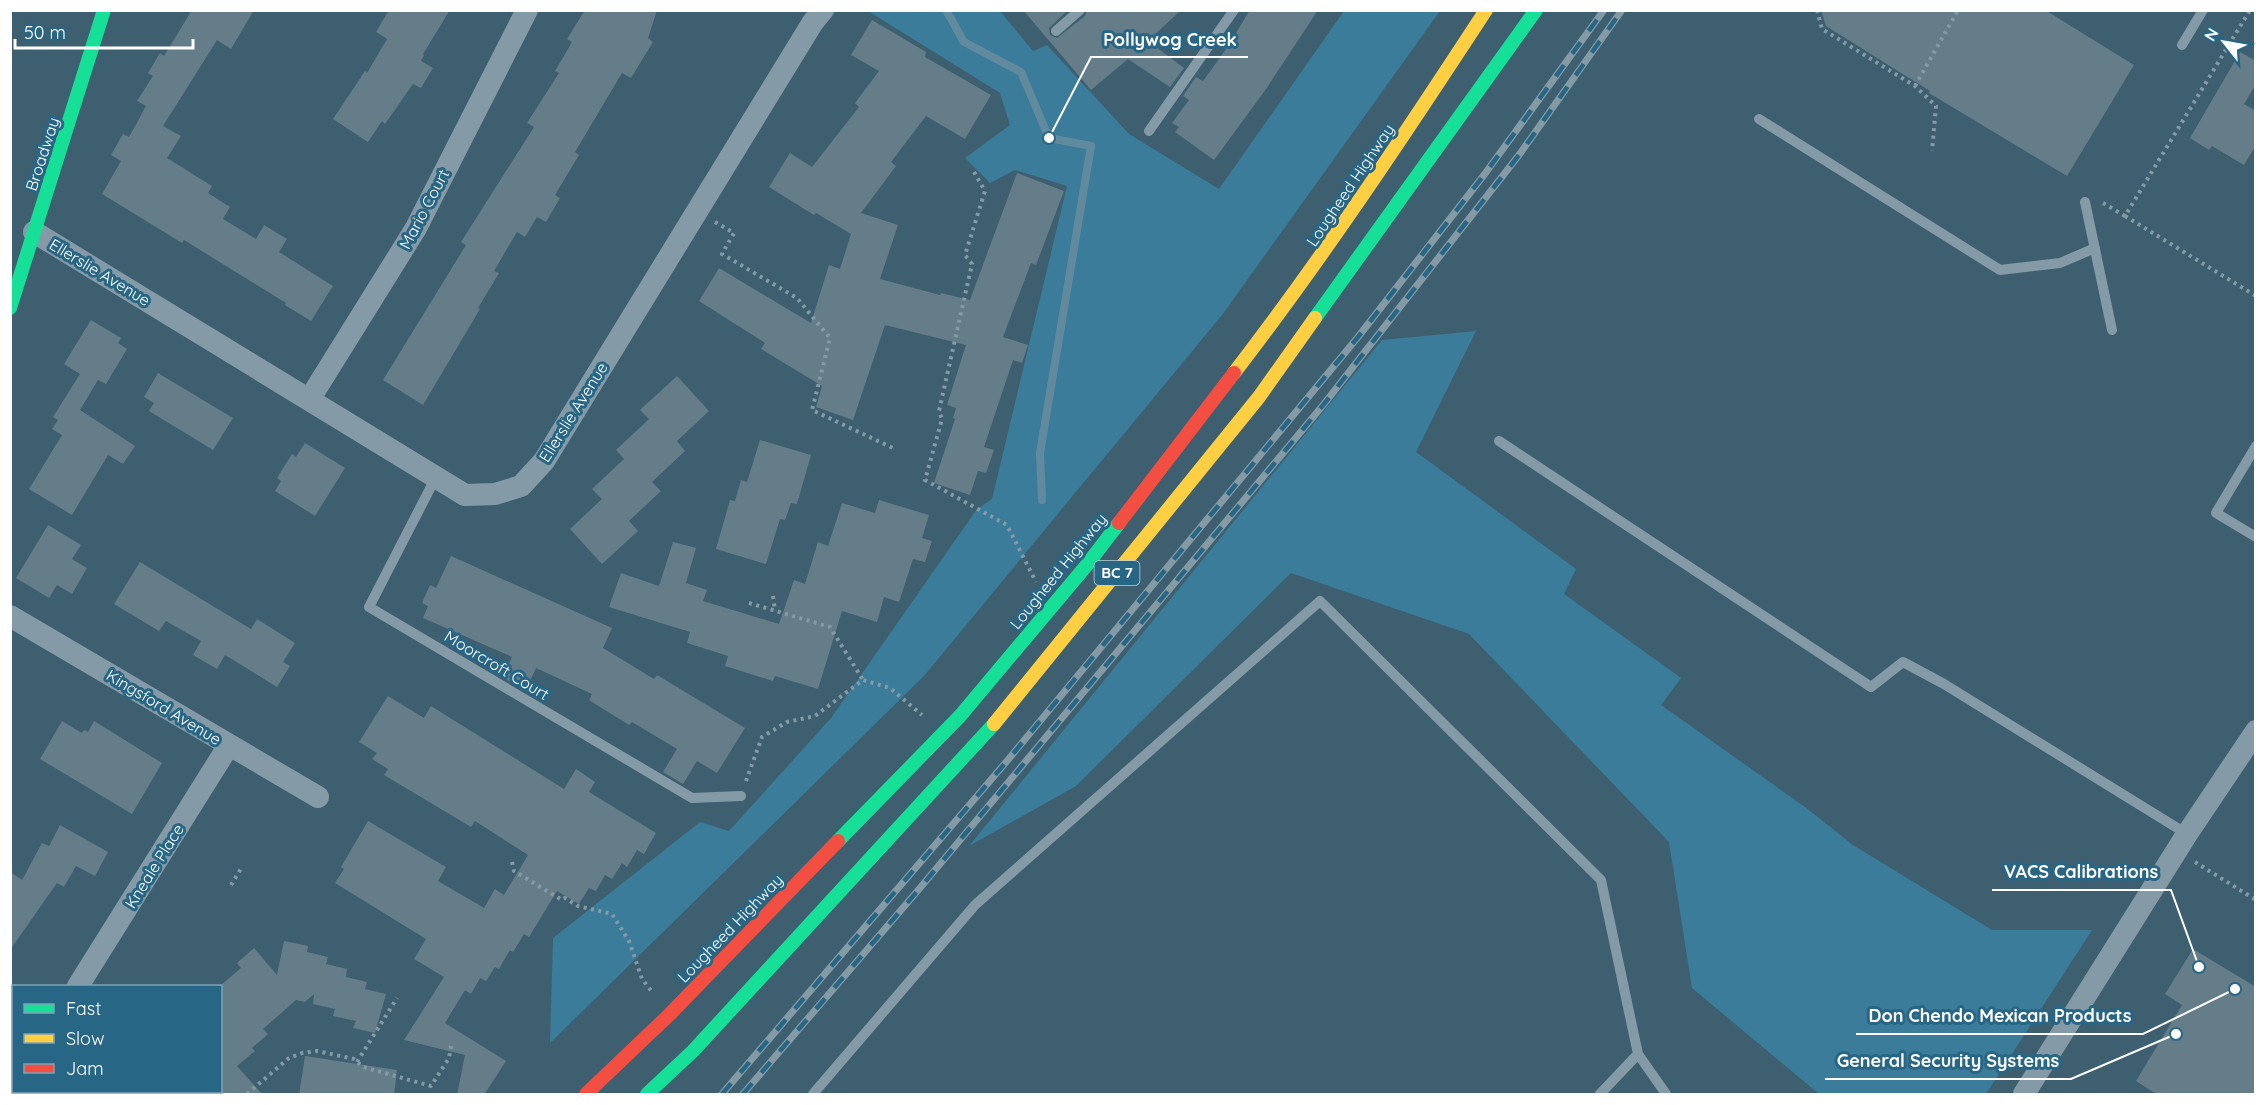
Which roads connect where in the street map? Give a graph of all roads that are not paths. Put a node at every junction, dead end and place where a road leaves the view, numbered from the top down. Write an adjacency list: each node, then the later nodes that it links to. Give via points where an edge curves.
1 (104, 10): 14 (main road, Broadway)
2 (527, 10): 18 (street, Mario Court, via 416,228)
3 (823, 10): 21 (street, Ellerslie Avenue, via 544,461 521,486 495,494 465,495)
4 (1080, 10): 9 (lane)
5 (1234, 10): 12 (lane)
6 (1486, 10): 31 (main road, Lougheed Highway / BC 7, via 1296,293 1086,566 960,716)
7 (1536, 10): 32 (main road, BC 7, via 1259,397 984,736 693,1051)
8 (2203, 10): 10 (lane)
9 (1056, 31)
10 (2182, 45)
11 (1759, 119): 15 (lane, via 2000,270 2060,263)
12 (1149, 131)
13 (2085, 202): 15 (lane)
14 (34, 232): 16 (main road, Broadway); 18 (street, Ellerslie Avenue)
15 (2095, 248): 17 (lane)
16 (10, 308)
17 (2112, 330)
18 (309, 400): 21 (street, Ellerslie Avenue)
19 (1499, 441): 28 (lane, via 1871,687 1903,662 1944,684)
20 (2256, 446): 22 (lane, via 2216,513)
21 (436, 477): 26 (lane, Moorcroft Court, via 369,607 692,798)
22 (2256, 537)
23 (10, 616): 25 (street, Kingsford Avenue)
24 (2256, 731): 28 (street)
25 (229, 745): 27 (street, Kingsford Avenue); 29 (street, Kneale Place)
26 (741, 796)
27 (318, 797)
28 (2182, 842): 36 (street)
29 (79, 985)
30 (1638, 1054): 33 (lane, via 1601,880 1320,601 975,905); 34 (lane); 35 (lane)
31 (586, 1095)
32 (647, 1095)
33 (813, 1095)
34 (1600, 1095)
35 (1666, 1095)
36 (2024, 1095)

